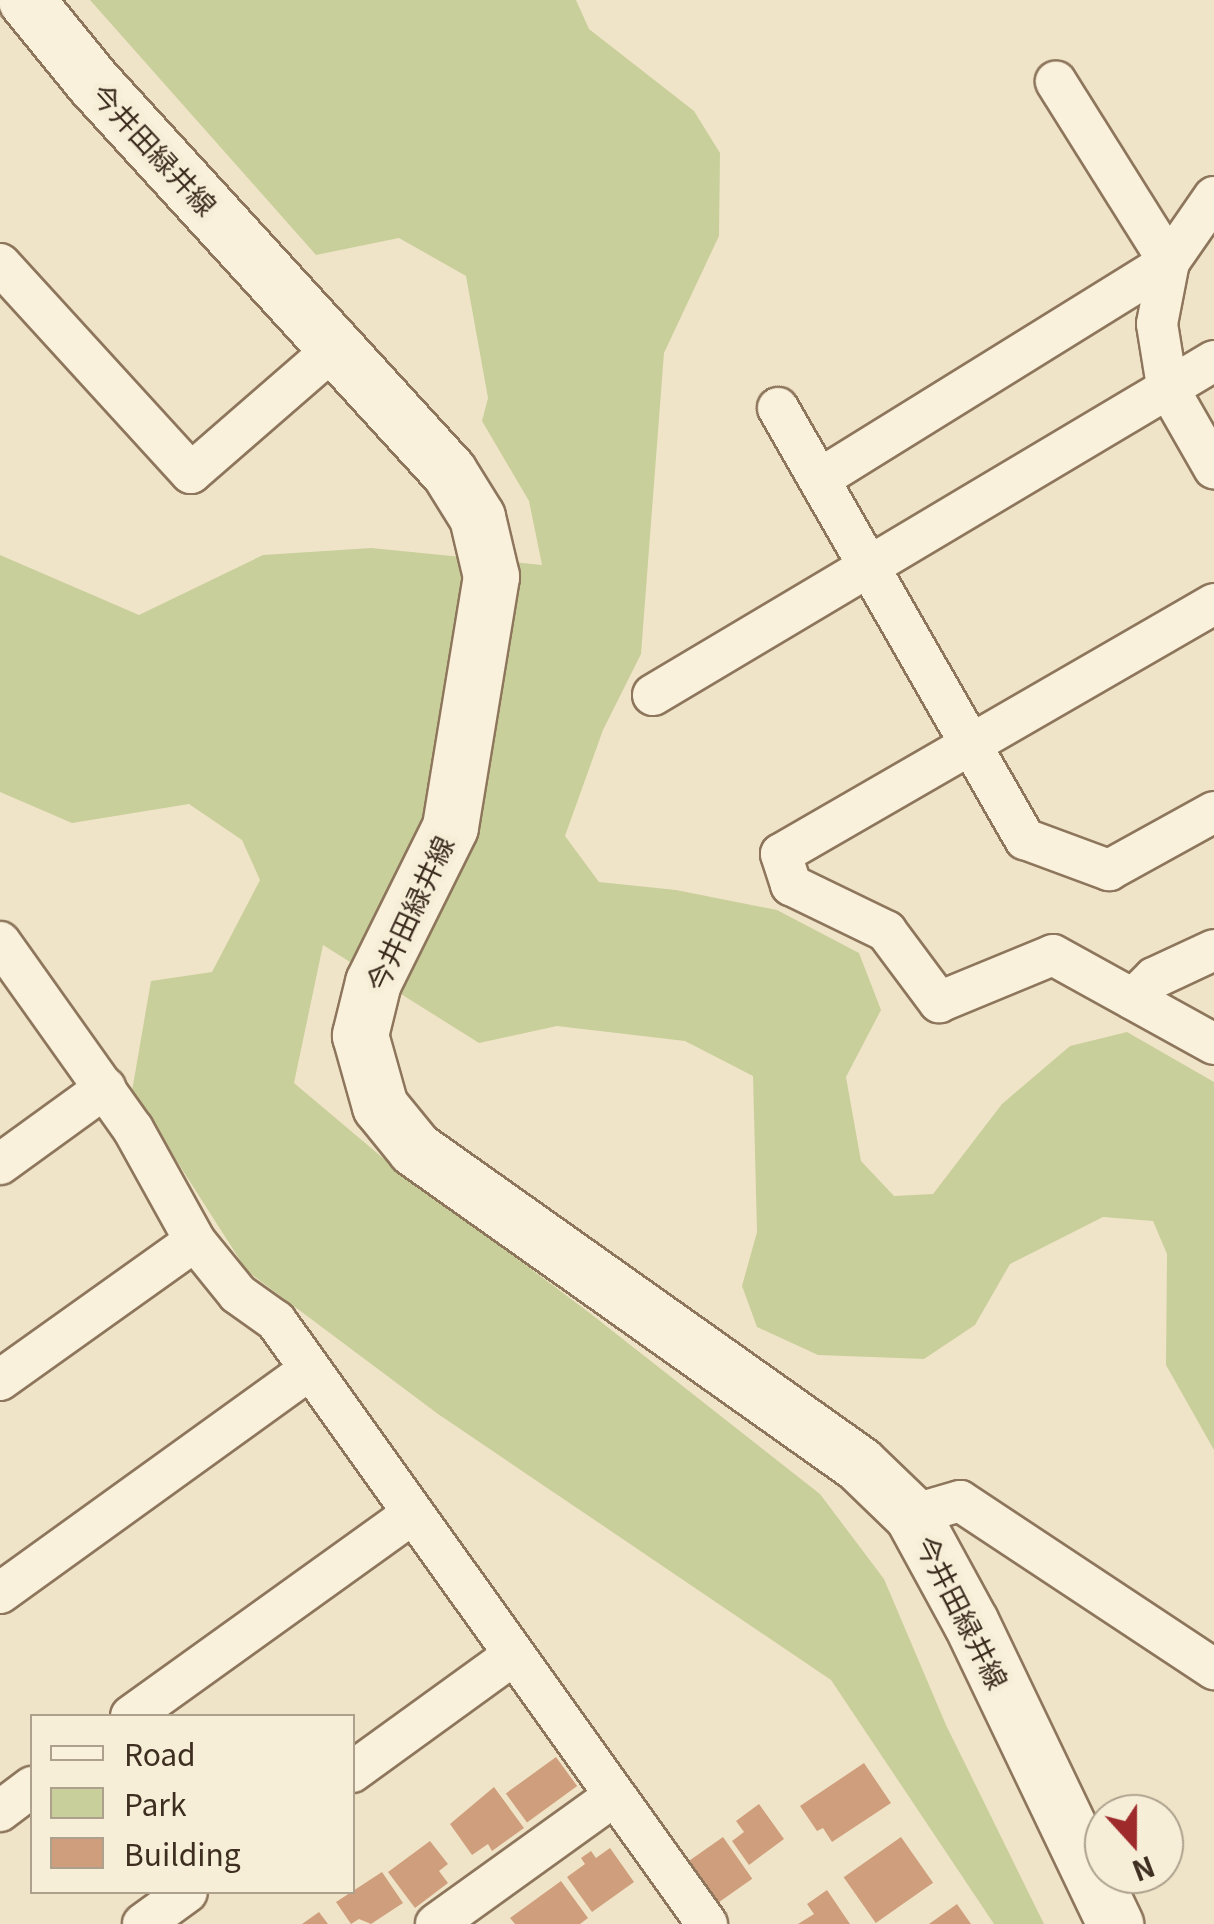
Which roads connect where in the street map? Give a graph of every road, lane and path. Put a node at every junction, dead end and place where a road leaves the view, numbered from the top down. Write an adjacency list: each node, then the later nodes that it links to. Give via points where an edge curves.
1 (26, 0): 6 (main road, 今井田緑井線)
2 (1056, 82): 4 (street)
3 (1214, 197): 4 (street)
4 (1169, 262): 8 (street, via 1158,324); 11 (street)
5 (0, 264): 6 (street, via 192,473)
6 (337, 346): 26 (main road, 今井田緑井線, via 449,472 477,517 491,576 450,827 373,982 360,1036 380,1106 415,1149 858,1464)
7 (1214, 361): 8 (street)
8 (1167, 386): 10 (street); 12 (street)
9 (778, 408): 11 (street)
10 (1214, 468)
11 (820, 478): 12 (street)
12 (870, 565): 14 (street); 15 (street)
13 (1214, 604): 15 (street)
14 (653, 696)
15 (971, 744): 16 (street, via 1025,839 1109,870); 19 (street, via 781,854 791,885 886,932 939,1002 1054,955)
16 (1214, 812)
17 (2, 948): 21 (street)
18 (1214, 950): 19 (street, via 1154,978)
19 (1133, 999): 20 (street)
20 (1214, 1044)
21 (106, 1088): 22 (street); 23 (street)
22 (0, 1164)
23 (196, 1241): 24 (street, via 238,1294 276,1321); 25 (street)
24 (309, 1370): 27 (street); 28 (street)
25 (0, 1380)
26 (912, 1514): 30 (street, via 960,1501); 40 (main road, 今井田緑井線, via 964,1608)
27 (411, 1515): 29 (street); 31 (street)
28 (0, 1592)
29 (512, 1656): 32 (street); 34 (street)
30 (1214, 1669)
31 (134, 1714)
32 (355, 1770)
33 (30, 1788): 35 (street)
34 (613, 1797): 38 (street); 39 (street)
35 (0, 1810)
36 (184, 1894): 37 (street)
37 (142, 1924)
38 (436, 1924)
39 (707, 1924)
40 (1114, 1924)

